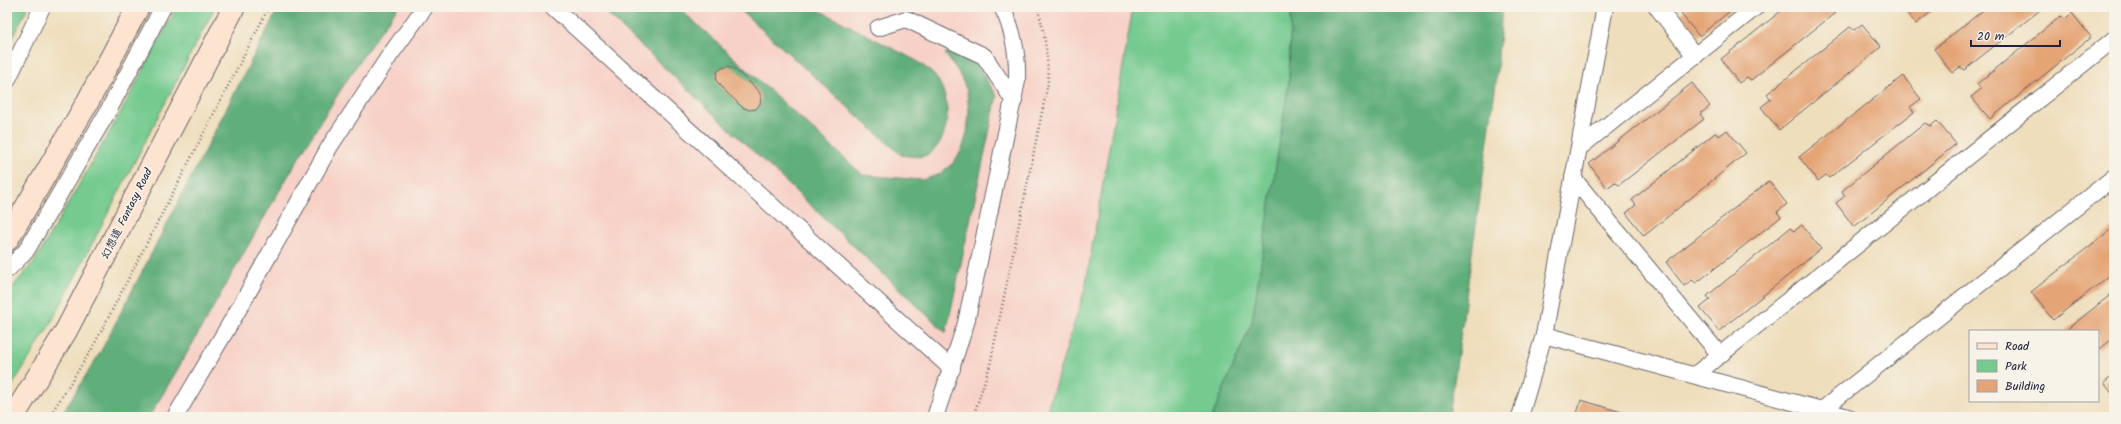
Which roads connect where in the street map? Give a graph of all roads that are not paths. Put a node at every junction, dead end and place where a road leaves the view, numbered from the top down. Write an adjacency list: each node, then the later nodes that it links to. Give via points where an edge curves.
1 (42, 7): 14 (lane)
2 (138, 7): 19 (main road, via 87,103)
3 (163, 7): 20 (lane, via 107,113 26,251)
4 (234, 7): 26 (main road, 幻想道 Fantasy Road, via 66,331)
5 (426, 7): 27 (lane, via 390,55 330,146 238,311)
6 (553, 7): 23 (lane)
7 (1002, 7): 15 (lane, via 1014,39 1018,60 1018,81)
8 (1605, 7): 16 (lane)
9 (1657, 7): 13 (lane)
10 (1756, 7): 13 (lane)
11 (878, 28): 15 (lane, via 906,19 984,56)
12 (2114, 39): 22 (lane)
13 (1695, 56): 16 (lane)
14 (7, 81)
15 (1014, 101): 23 (lane, via 966,323)
16 (1579, 148): 18 (lane)
17 (2114, 177): 25 (lane)
18 (1573, 178): 21 (lane); 22 (lane)
19 (7, 240)
20 (7, 270)
21 (1544, 335): 24 (lane); 29 (lane)
22 (1720, 356): 24 (lane)
23 (952, 369): 28 (lane)
24 (1695, 376): 25 (lane)
25 (1822, 410): 30 (lane)
26 (13, 417)
27 (175, 417)
28 (935, 417)
29 (1520, 417)
30 (1848, 417)

